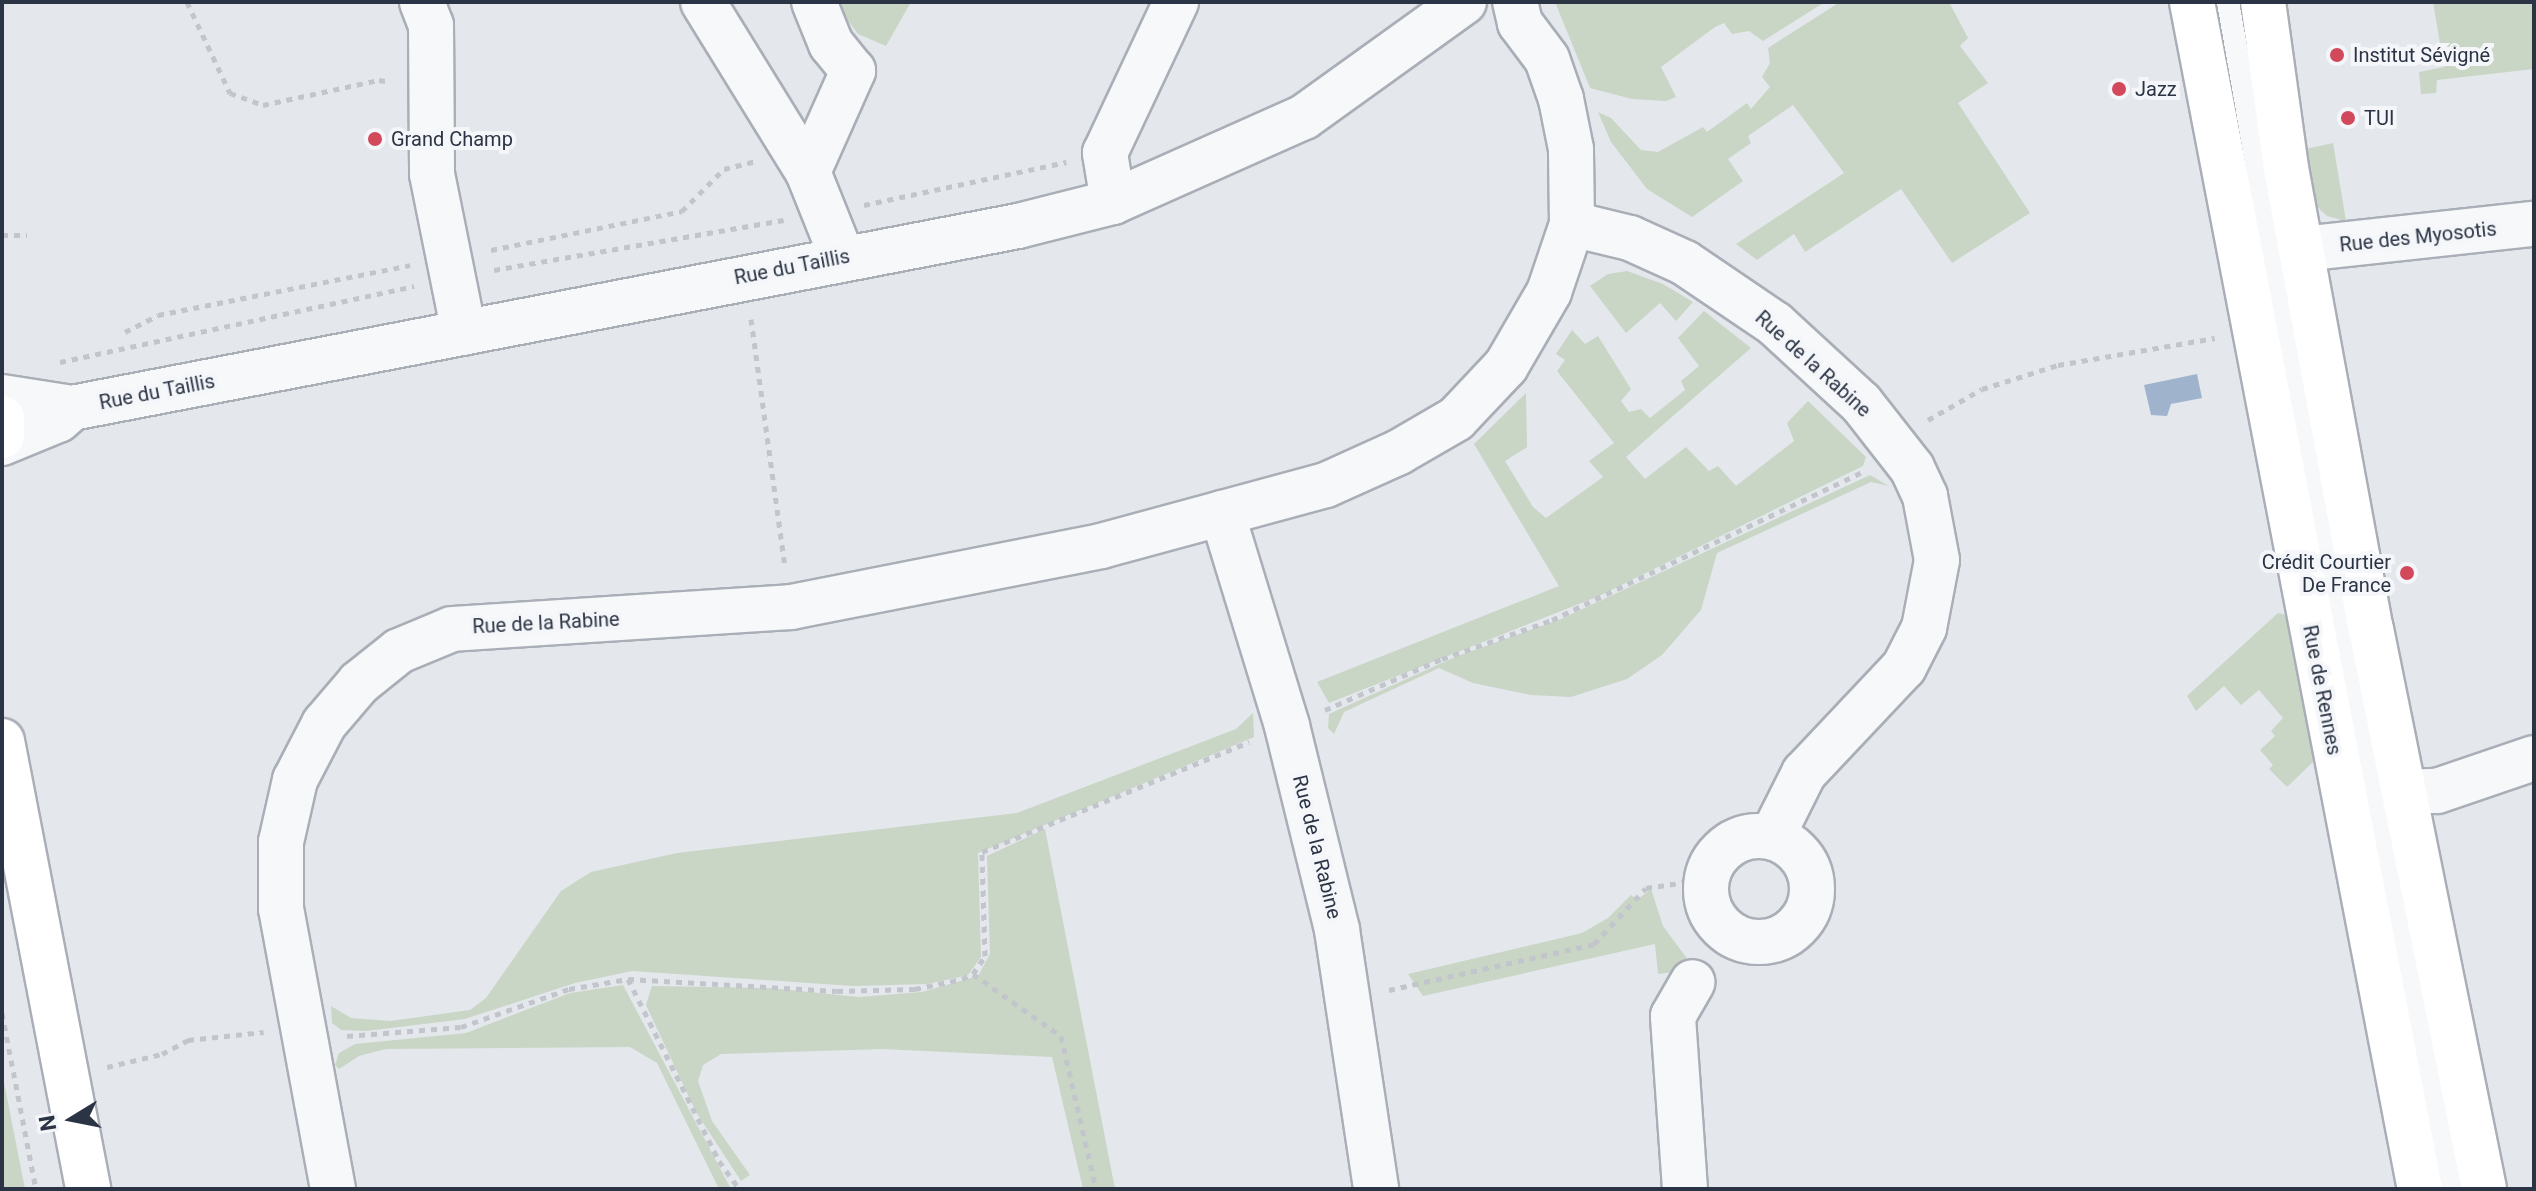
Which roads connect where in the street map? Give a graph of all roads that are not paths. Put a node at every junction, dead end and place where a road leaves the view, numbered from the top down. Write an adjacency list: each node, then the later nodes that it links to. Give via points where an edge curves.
1 (422, 2): 16 (street, via 431,25 432,174)
2 (703, 2): 10 (street)
3 (814, 2): 10 (street, via 831,44 853,71)
4 (1176, 2): 11 (street, via 1105,153)
5 (1464, 2): 11 (street, Rue du Taillis, via 1304,117)
6 (1515, 2): 12 (street, Rue de la Rabine, via 1520,23 1547,59 1561,99 1571,149)
7 (2192, 2): 32 (main road, Rue de Rennes)
8 (2228, 2): 33 (lane, Rue de Rennes, via 2316,502)
9 (2263, 2): 14 (main road)
10 (808, 172): 15 (street)
11 (1113, 202): 15 (street, Rue du Taillis, via 1018,226)
12 (1572, 224): 22 (street, Rue de la Rabine, via 1549,292 1506,366 1456,419 1326,485); 26 (street, Rue de la Rabine, via 1630,238 1698,271 1775,324 1861,403 1897,446 1912,468 1934,525 1934,594 1904,667 1804,773)
13 (2534, 224): 14 (street, Rue des Myosotis)
14 (2302, 249): 25 (main road)
15 (842, 257): 16 (street, Rue du Taillis)
16 (464, 333): 18 (street, Rue du Taillis)
17 (2, 397): 18 (street, Rue du Taillis)
18 (72, 408): 21 (street, Rue du Taillis, via 58,420)
19 (2, 418): 20 (main road)
20 (2, 436)
21 (2, 443)
22 (1222, 513): 29 (street, Rue de la Rabine, via 1101,546 791,607 452,629 399,651 359,683 324,724 295,780 281,842 281,909); 30 (street, Rue de la Rabine, via 1287,726 1337,930)
23 (2, 741): 28 (main road)
24 (2534, 758): 25 (street, via 2437,791)
25 (2403, 792): 34 (main road)
26 (1772, 837): 26 (street, via 1788,844 1810,871 1809,906 1788,934 1753,942 1736,937 1712,913 1706,879 1723,849 1746,837)
27 (1693, 982): 31 (street, via 1673,1016)
28 (88, 1189)
29 (333, 1189)
30 (1376, 1189)
31 (1685, 1189)
32 (2420, 1189)
33 (2451, 1189)
34 (2484, 1189)

